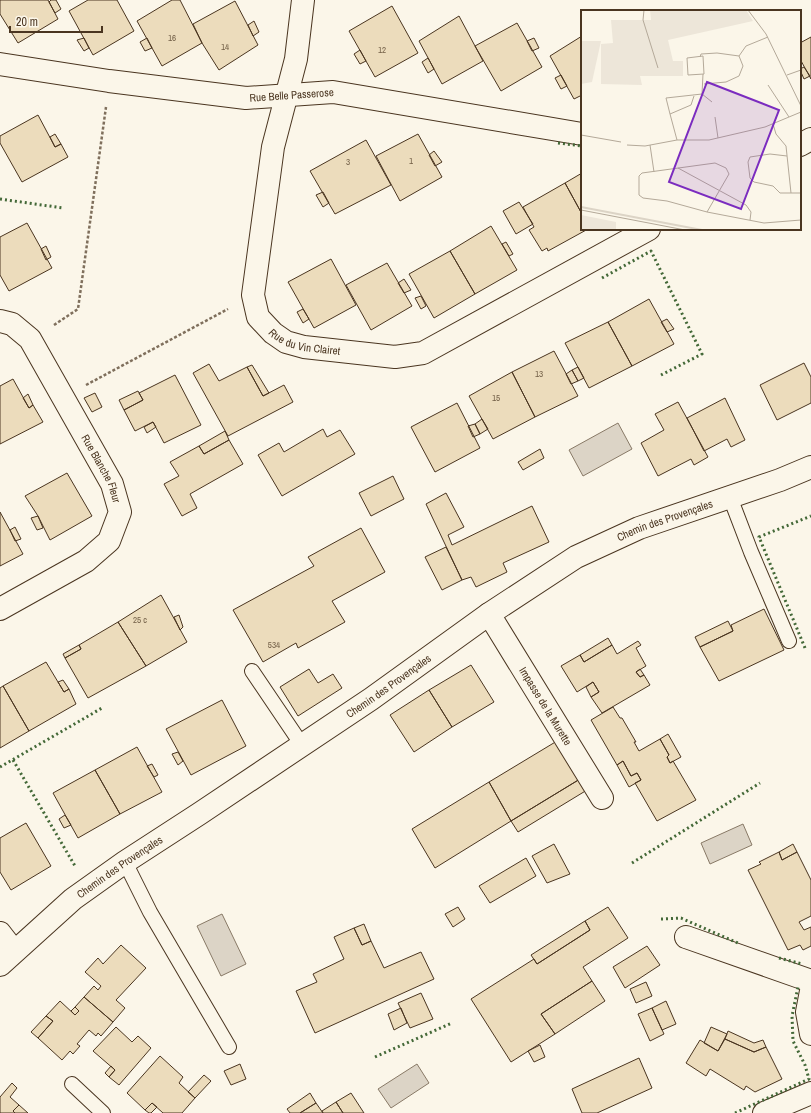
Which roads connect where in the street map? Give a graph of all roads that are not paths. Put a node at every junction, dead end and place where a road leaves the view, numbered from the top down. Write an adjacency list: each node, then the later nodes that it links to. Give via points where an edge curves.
1 (303, 0): 3 (street, Rue du Vin Clairet, via 296,59)
2 (0, 64): 3 (street, Rue Belle Passerose, via 246,98)
3 (287, 95): 4 (street, Rue Belle Passerose, via 333,92); 7 (street, Rue du Vin Clairet, via 274,146 253,295 258,317 286,342 304,347 395,357 424,353)
4 (581, 134)
5 (811, 140): 6 (street)
6 (801, 145)
7 (647, 230)
8 (0, 321): 11 (street, Rue Blanche Fleur, via 12,324 30,339 112,484 120,512 109,541 86,561)
9 (811, 467): 10 (street, Chemin des Provençales)
10 (730, 497): 12 (street, Chemin des Provençales, via 639,528 576,557); 13 (lane)
11 (0, 609)
12 (489, 614): 15 (street, Chemin des Provençales); 16 (street, Impasse de la Murette)
13 (788, 641)
14 (252, 671): 15 (lane)
15 (302, 745): 17 (street, Chemin des Provençales)
16 (602, 798)
17 (125, 862): 20 (street, Chemin des Provençales, via 73,899); 24 (lane, via 150,912)
18 (0, 933): 20 (street)
19 (686, 937): 21 (street)
20 (7, 958)
21 (811, 981)
22 (811, 991): 23 (street, via 807,1012)
23 (811, 1034)
24 (229, 1047)
25 (72, 1084): 27 (lane)
26 (811, 1093): 28 (street)
27 (103, 1113)
28 (764, 1113)

